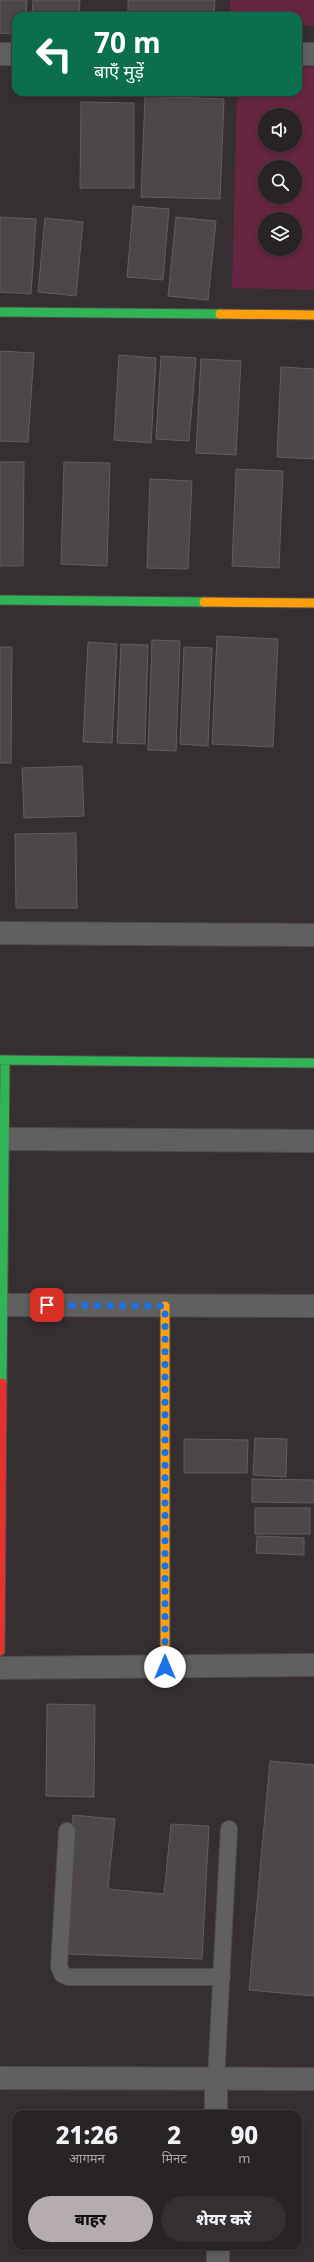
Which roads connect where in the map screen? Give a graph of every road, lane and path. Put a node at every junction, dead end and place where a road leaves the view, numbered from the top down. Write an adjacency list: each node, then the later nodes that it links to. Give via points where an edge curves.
1 (0, 54): 2 (street)
2 (12, 54)
3 (302, 54): 4 (street)
4 (314, 54)
5 (0, 312): 6 (street)
6 (314, 315)
7 (0, 600): 8 (street)
8 (314, 603)
9 (0, 933): 10 (street)
10 (314, 935)
11 (3, 1060): 12 (street); 13 (street)
12 (314, 1063)
13 (5, 1139): 14 (street); 15 (street)
14 (314, 1141)
15 (3, 1305): 16 (street); 18 (street)
16 (165, 1306): 17 (street); 20 (street)
17 (314, 1306)
18 (0, 1651)
19 (314, 1665): 20 (street)
20 (165, 1667): 21 (street)
21 (0, 1668)
22 (229, 1829): 24 (lane)
23 (67, 1831): 24 (lane, via 59,1966 62,1974 68,1977)
24 (222, 1977): 26 (lane)
25 (0, 2078): 26 (street)
26 (216, 2079): 27 (street); 28 (street)
27 (314, 2080)
28 (216, 2110)
29 (218, 2250): 30 (street)
30 (218, 2262)

